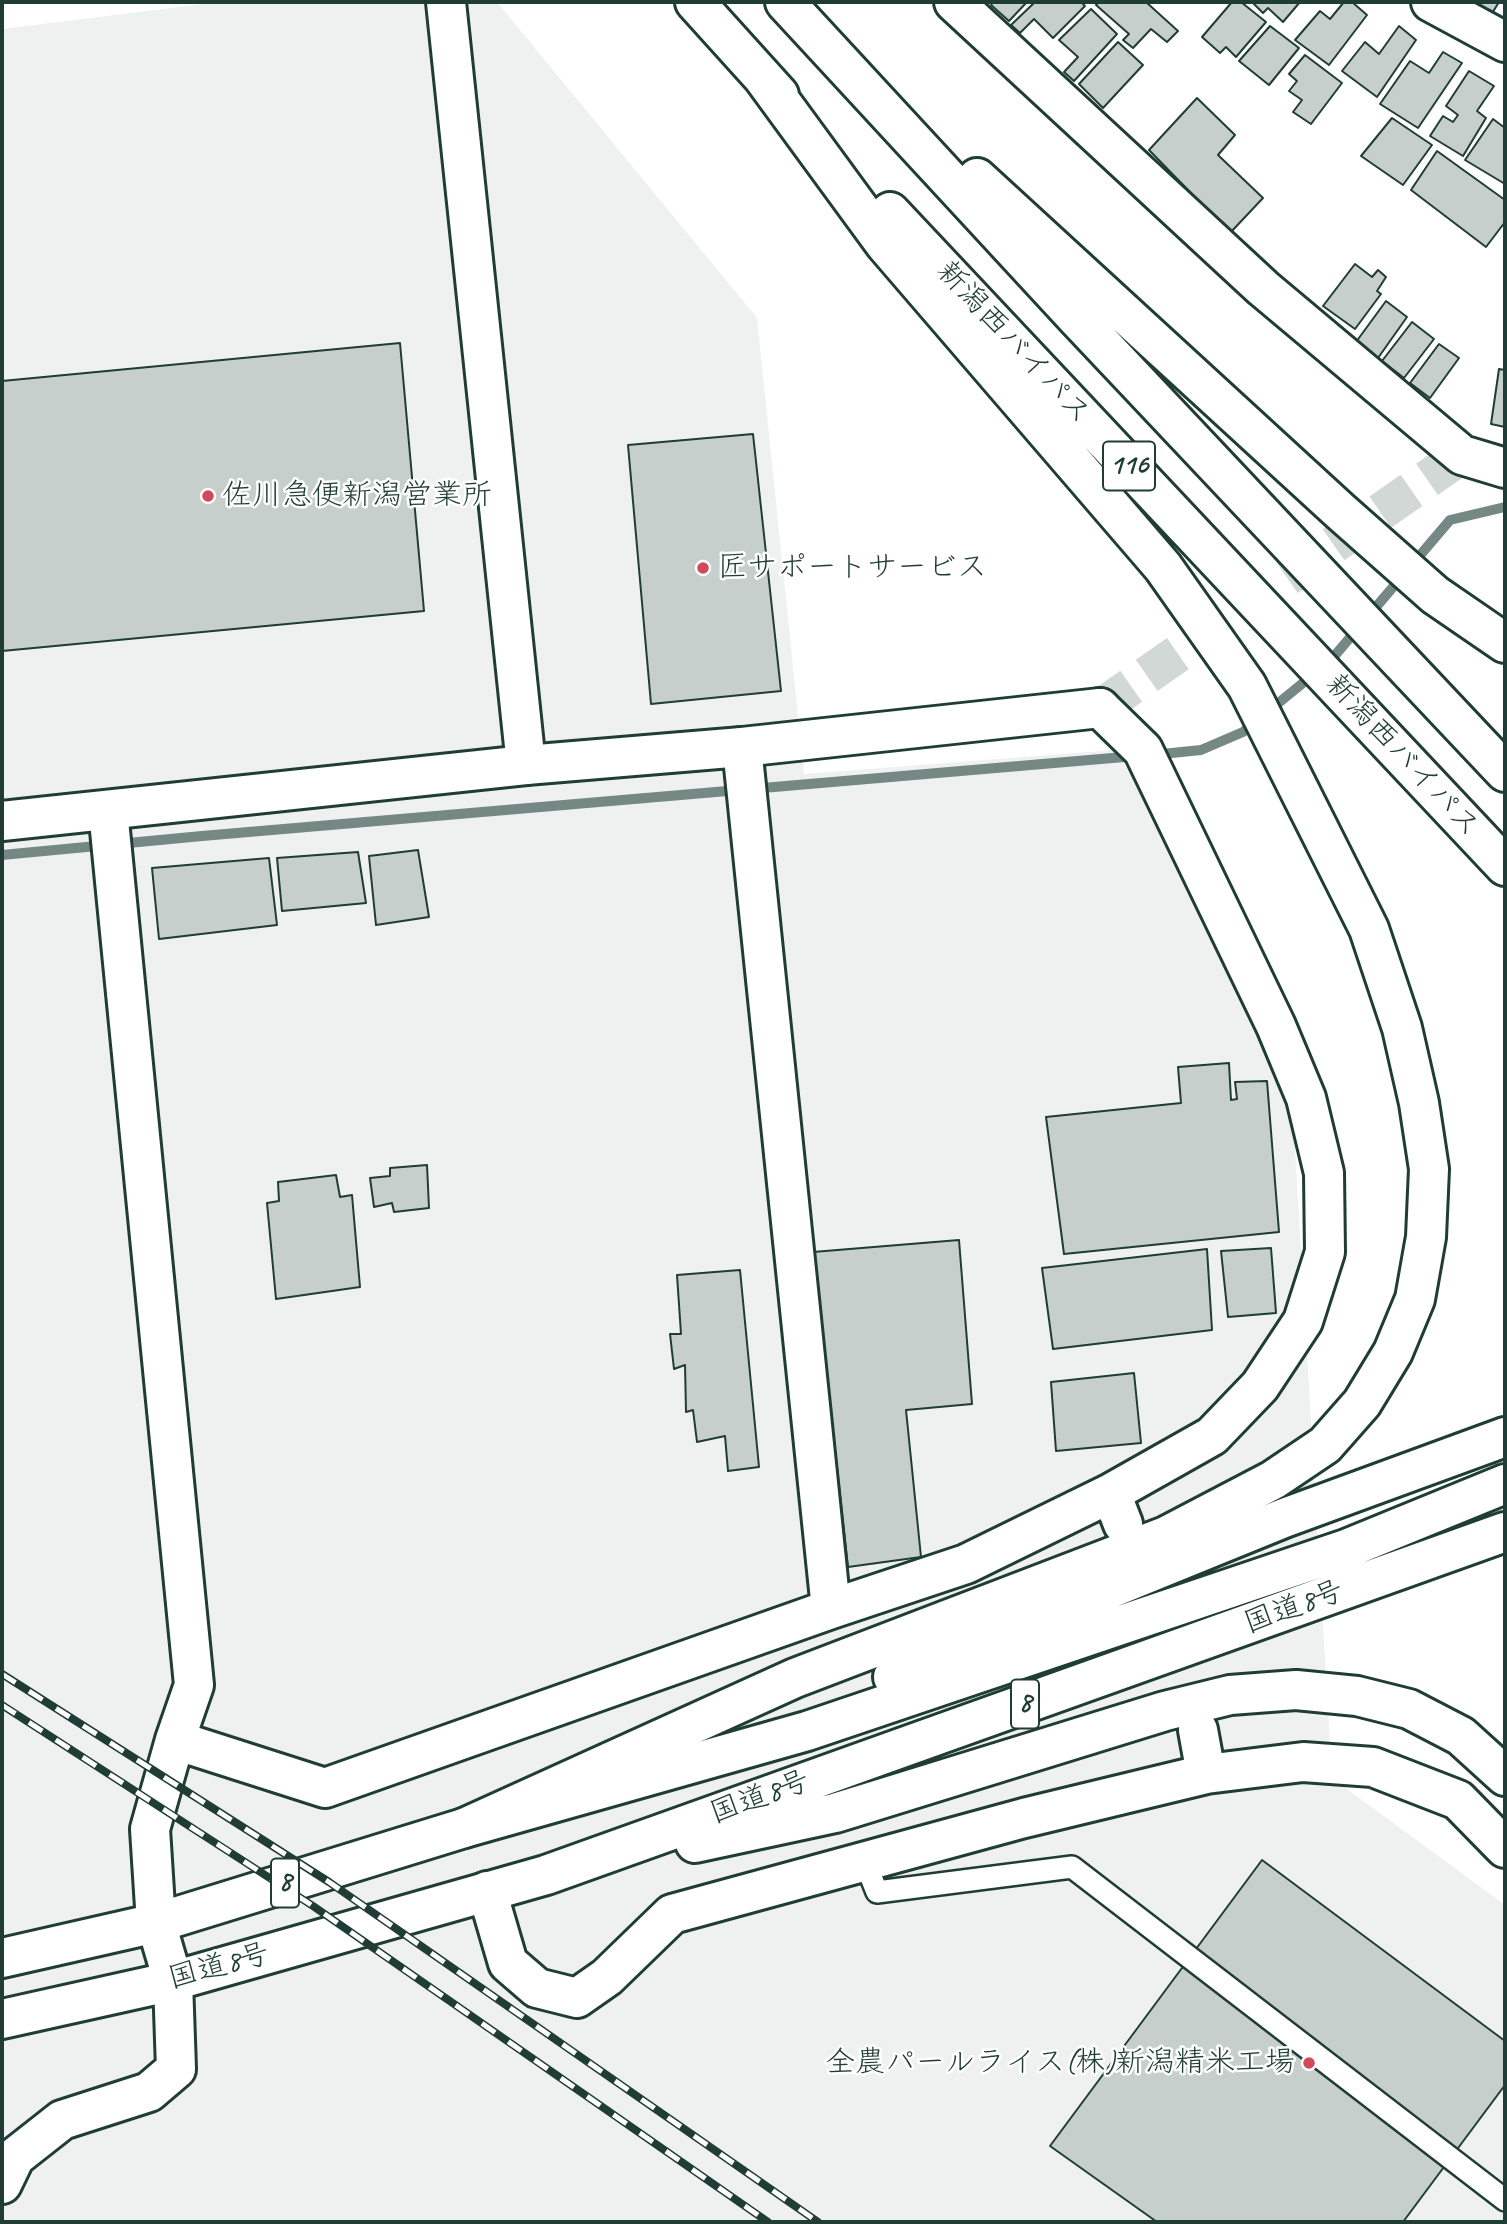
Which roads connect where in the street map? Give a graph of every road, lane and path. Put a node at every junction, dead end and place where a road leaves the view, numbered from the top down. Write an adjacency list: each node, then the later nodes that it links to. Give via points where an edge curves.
1 (446, 2): 12 (main road)
2 (695, 2): 8 (main road, 新潟西バイパス / 116)
3 (785, 2): 6 (main road, 116)
4 (954, 2): 9 (main road, via 1263,289 1462,454)
5 (1431, 2): 7 (main road)
6 (815, 36): 10 (main road, 116, via 1032,226 1435,595); 13 (main road, 116)
7 (1505, 42)
8 (762, 76): 16 (main road, 新潟西バイパス / 116); 26 (main road, via 885,244 1163,567 1247,685 1369,929 1398,1015 1429,1169 1426,1237 1415,1299 1392,1352 1362,1403 1325,1445 1273,1480 1166,1535 795,1678)
9 (1505, 468)
10 (1505, 643)
11 (742, 747): 12 (main road); 20 (main road); 20 (main road, via 1101,708 1143,750 1276,1026 1306,1098 1324,1173 1325,1252 1303,1321 1260,1386 1212,1436 1117,1509)
12 (526, 765): 14 (main road)
13 (1505, 772)
14 (108, 810): 15 (main road); 22 (main road, via 194,1685)
15 (2, 821)
16 (1502, 864)
17 (1505, 1437): 25 (main road, 8, via 1284,1518 804,1713)
18 (1505, 1484): 25 (main road, 国道8号 / 8, via 1346,1549 807,1731)
19 (1505, 1532): 29 (main road, 国道8号 / 8)
20 (831, 1609): 22 (main road, via 325,1788)
21 (1198, 1730): 23 (main road)
22 (175, 1740): 31 (main road, via 150,1829)
23 (1206, 1774): 27 (main road, via 1304,1762 1373,1768 1458,1800); 28 (main road)
24 (1505, 1776): 29 (main road, 8, via 1461,1736 1409,1709 1357,1696 1296,1690 1230,1695 835,1813)
25 (567, 1800): 26 (main road, 国道8号 / 8)
26 (464, 1828): 31 (main road, 国道8号 / 8)
27 (1505, 1848)
28 (865, 1862): 30 (main road, via 671,1914 607,1977 577,1998 537,1988 508,1963); 36 (lane, via 877,1892 1072,1867)
29 (546, 1875): 30 (main road, 国道8号 / 8)
30 (487, 1891): 33 (main road, 国道8号 / 8)
31 (156, 1923): 32 (main road, 国道8号 / 8); 33 (main road)
32 (2, 1958)
33 (173, 1981): 34 (main road, 国道8号 / 8); 35 (main road, via 176,2069 149,2092 62,2120 15,2157)
34 (2, 2019)
35 (2, 2184)
36 (1505, 2200)

